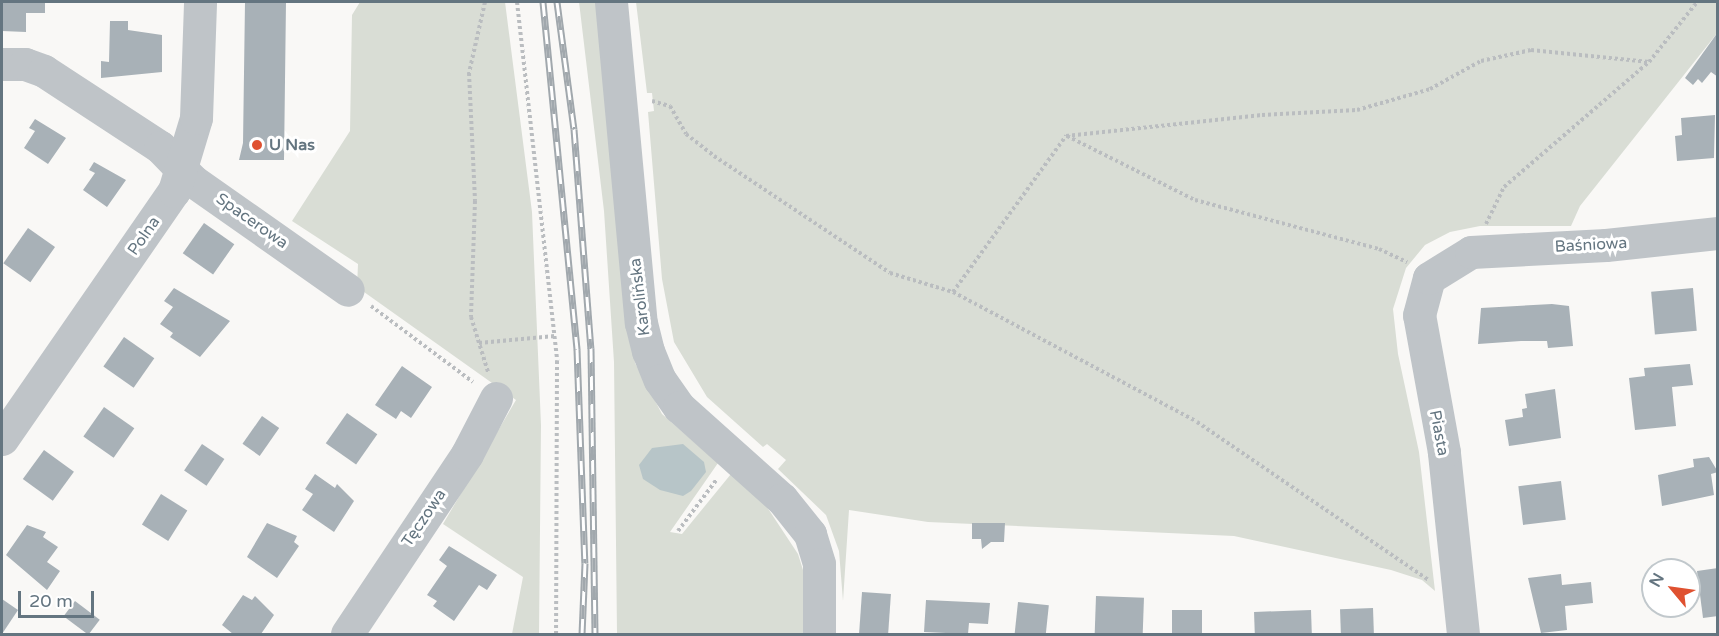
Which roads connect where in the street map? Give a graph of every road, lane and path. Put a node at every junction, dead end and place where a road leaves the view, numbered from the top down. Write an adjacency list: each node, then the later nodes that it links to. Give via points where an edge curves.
1 (200, 2): 10 (street, Polna, via 197,106)
2 (485, 2): 17 (path, via 469,73 475,201 471,317)
3 (518, 2): 16 (path)
4 (610, 2): 25 (street, Karolińska, via 641,323 648,351 660,380 679,407 775,492 806,528 819,564)
5 (1697, 2): 6 (path)
6 (1649, 62): 9 (path, via 1531,50 1481,61 1430,89 1357,110 1262,114); 12 (path, via 1504,188 1492,204)
7 (2, 64): 10 (street, Spacerowa, via 25,64 44,71 160,147)
8 (652, 101): 15 (path, via 670,106 686,134 714,156 880,267)
9 (1066, 136): 13 (path, via 1195,200 1379,249); 15 (path)
10 (184, 168): 14 (street, Spacerowa, via 193,181); 19 (street, Polna, via 166,205)
11 (1718, 233): 12 (street, Baśniowa)
12 (1475, 243): 22 (street, Piasta, via 1429,278 1419,315 1443,453)
13 (1415, 267)
14 (348, 290): 18 (path)
15 (953, 292): 22 (path, via 1197,422)
16 (555, 336): 17 (path); 24 (path)
17 (479, 343): 18 (path)
18 (496, 398): 23 (street, Tęczowa, via 467,454)
19 (2, 439)
20 (720, 476): 21 (path)
21 (678, 531)
22 (1460, 600): 26 (street, Piasta)
23 (347, 634)
24 (556, 634)
25 (819, 634)
26 (1463, 634)

